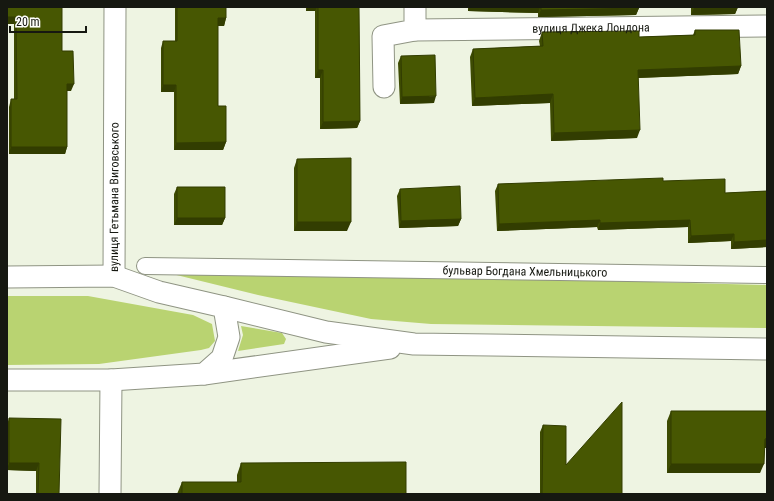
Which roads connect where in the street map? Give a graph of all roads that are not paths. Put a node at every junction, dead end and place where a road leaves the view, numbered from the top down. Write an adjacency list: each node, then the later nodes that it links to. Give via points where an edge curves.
1 (115, 7): 8 (street, вулиця Гетьмана Виговського)
2 (415, 7): 4 (street)
3 (767, 26): 4 (street, вулиця Джека Лондона)
4 (415, 30): 5 (street, вулиця Джека Лондона, via 383,36)
5 (384, 87)
6 (145, 266): 7 (street, бульвар Богдана Хмельницького)
7 (767, 275)
8 (114, 276): 9 (street); 10 (street, вулиця Гетьмана Виговського, via 159,292)
9 (7, 277)
10 (224, 307): 11 (street, вулиця Гетьмана Виговського, via 326,332); 13 (street, via 229,337 222,358)
11 (414, 344): 12 (street); 13 (street)
12 (767, 349)
13 (204, 374): 15 (street)
14 (7, 380): 15 (street)
15 (111, 380): 16 (street)
16 (110, 494)

